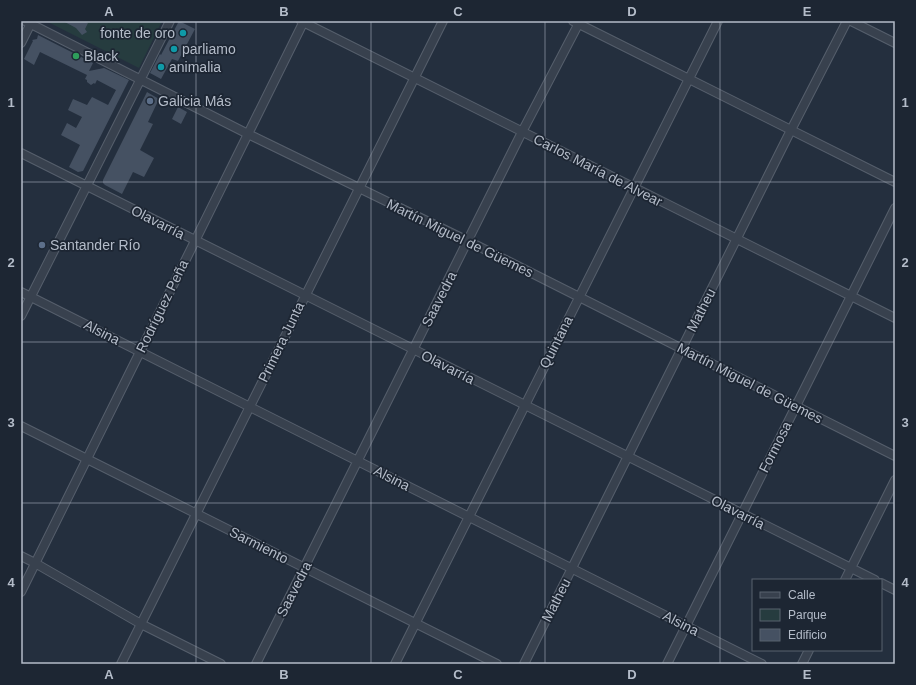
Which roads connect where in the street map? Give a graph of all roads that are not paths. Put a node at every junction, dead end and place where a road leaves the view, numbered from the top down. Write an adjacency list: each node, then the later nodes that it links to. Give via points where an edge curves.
1 (170, 21): 12 (street)
2 (302, 21): 11 (street, Carlos María de Alvear); 16 (street, Rodríguez Peña)
3 (442, 21): 11 (street, Primera Junta)
4 (718, 21): 13 (street, Quintana)
5 (847, 21): 14 (street, Matheu)
6 (852, 21): 10 (street)
7 (29, 22): 9 (street); 12 (street, Martín Miguel de Güemes)
8 (577, 22): 13 (street); 15 (street, Saavedra)
9 (21, 43)
10 (895, 43)
11 (414, 78): 15 (street, Carlos María de Alvear); 20 (street, Primera Junta)
12 (140, 79): 16 (street, Martín Miguel de Güemes); 19 (street)
13 (688, 79): 14 (street); 21 (street, Quintana)
14 (791, 130): 18 (street); 23 (street, Matheu)
15 (522, 132): 21 (street, Carlos María de Alvear); 25 (street, Saavedra)
16 (248, 134): 20 (street, Martín Miguel de Güemes); 24 (street, Rodríguez Peña)
17 (21, 153): 19 (street, Olavarría)
18 (895, 182)
19 (86, 186): 24 (street, Olavarría); 28 (street)
20 (359, 187): 25 (street, Martín Miguel de Güemes); 27 (street, Primera Junta)
21 (634, 188): 23 (street, Carlos María de Alvear); 30 (street, Quintana)
22 (895, 208): 29 (street, Formosa)
23 (736, 239): 29 (street, Carlos María de Alvear); 33 (street, Matheu)
24 (195, 240): 27 (street, Olavarría); 35 (street, Rodríguez Peña)
25 (468, 241): 30 (street, Martín Miguel de Güemes); 34 (street, Saavedra)
26 (21, 292): 28 (street, Alsina)
27 (305, 295): 34 (street, Olavarría); 37 (street, Primera Junta)
28 (31, 296): 31 (street); 35 (street, Alsina)
29 (851, 296): 32 (street, Carlos María de Alvear); 38 (street, Formosa)
30 (579, 297): 33 (street, Martín Miguel de Güemes); 36 (street, Quintana)
31 (21, 316)
32 (895, 318)
33 (682, 348): 38 (street, Martín Miguel de Güemes); 40 (street, Matheu)
34 (414, 350): 36 (street, Olavarría); 43 (street, Saavedra)
35 (140, 351): 37 (street, Alsina); 42 (street, Rodríguez Peña)
36 (525, 405): 40 (street, Olavarría); 47 (street, Quintana)
37 (249, 406): 43 (street, Alsina); 45 (street, Primera Junta)
38 (796, 406): 41 (street, Martín Miguel de Güemes); 46 (street, Formosa)
39 (21, 426): 42 (street, Sarmiento)
40 (628, 456): 46 (street, Olavarría); 51 (street, Matheu)
41 (895, 456)
42 (86, 459): 45 (street, Sarmiento); 49 (street, Rodríguez Peña)
43 (358, 461): 47 (street, Alsina); 50 (street, Saavedra)
44 (895, 480): 52 (street)
45 (196, 514): 50 (street, Sarmiento); 59 (street, Primera Junta)
46 (742, 514): 52 (street, Olavarría); 60 (street, Formosa)
47 (469, 517): 51 (street, Alsina); 58 (street, Quintana)
48 (21, 556): 49 (street)
49 (35, 563): 57 (street, Rodríguez Peña); 59 (street)
50 (304, 568): 58 (street, Sarmiento); 64 (street, Saavedra)
51 (572, 568): 60 (street, Alsina); 67 (street, Matheu)
52 (851, 568): 53 (street); 54 (street, Olavarría)
53 (846, 579)
54 (873, 579)
55 (882, 584): 56 (street)
56 (895, 590)
57 (21, 592)
58 (415, 623): 65 (street, Quintana); 66 (street, Sarmiento)
59 (140, 624): 62 (street, Primera Junta); 63 (street)
60 (686, 626): 68 (street, Formosa); 69 (street, Alsina)
61 (808, 651): 70 (street)
62 (122, 664)
63 (221, 664)
64 (256, 664)
65 (395, 664)
66 (497, 664)
67 (524, 664)
68 (667, 664)
69 (762, 664)
70 (802, 664)

